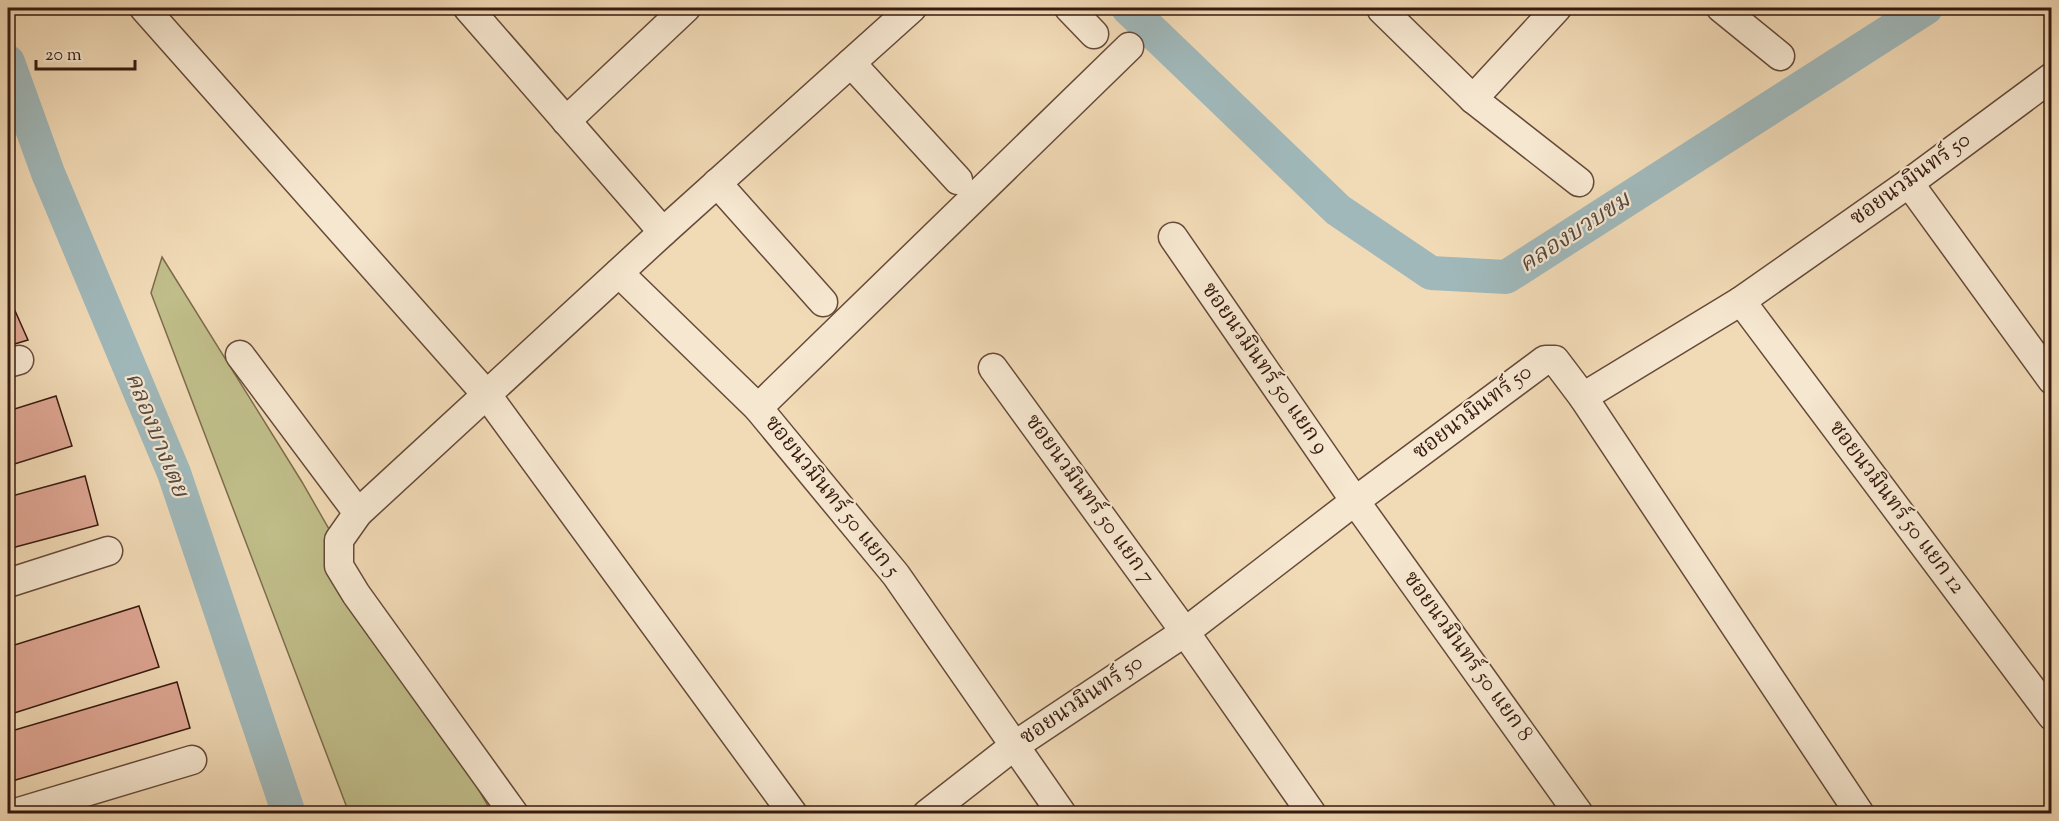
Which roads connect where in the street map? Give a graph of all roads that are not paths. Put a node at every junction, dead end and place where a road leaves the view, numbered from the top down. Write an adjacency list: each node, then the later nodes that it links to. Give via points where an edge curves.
1 (144, 8): 28 (street)
2 (468, 8): 15 (street)
3 (686, 8): 15 (street)
4 (912, 8): 12 (street)
5 (1069, 8): 9 (street)
6 (1557, 8): 14 (street)
7 (1722, 8): 11 (street)
8 (1382, 10): 14 (street)
9 (1094, 34)
10 (1129, 47): 30 (street)
11 (1780, 56)
12 (851, 63): 16 (street); 18 (street)
13 (2052, 77): 19 (street, ซอยนวมินทร์ 50)
14 (1473, 99): 17 (street)
15 (566, 121): 20 (street)
16 (958, 180)
17 (1578, 182)
18 (717, 183): 20 (street); 24 (street)
19 (1909, 183): 23 (street, ซอยนวมินทร์ 50); 27 (street)
20 (663, 232): 22 (street)
21 (1173, 237): 31 (street, ซอยนวมินทร์ 50 แยก 9)
22 (619, 273): 28 (street); 30 (street, ซอยนวมินทร์ 50 แยก 5)
23 (1741, 301): 29 (street, ซอยนวมินทร์ 50); 36 (street, ซอยนวมินทร์ 50 แยก 12)
24 (823, 302)
25 (240, 356): 32 (street)
26 (993, 368): 35 (street, ซอยนวมินทร์ 50 แยก 7)
27 (2052, 380)
28 (487, 395): 32 (street); 41 (street)
29 (1583, 398): 31 (street, ซอยนวมินทร์ 50, via 1555,360 1545,360); 46 (street)
30 (758, 408): 37 (street, ซอยนวมินทร์ 50 แยก 5, via 896,575)
31 (1355, 501): 35 (street, ซอยนวมินทร์ 50); 45 (street, ซอยนวมินทร์ 50 แยก 8)
32 (358, 513): 40 (street, via 339,540 339,566)
33 (108, 551): 34 (street)
34 (8, 583)
35 (1185, 632): 37 (street, ซอยนวมินทร์ 50); 44 (street, ซอยนวมินทร์ 50 แยก 7)
36 (2052, 716)
37 (1014, 746): 42 (street, ซอยนวมินทร์ 50); 43 (street, ซอยนวมินทร์ 50 แยก 5)
38 (192, 760): 39 (street)
39 (12, 813)
40 (514, 813)
41 (793, 813)
42 (927, 813)
43 (1062, 813)
44 (1311, 813)
45 (1579, 813)
46 (1860, 813)

